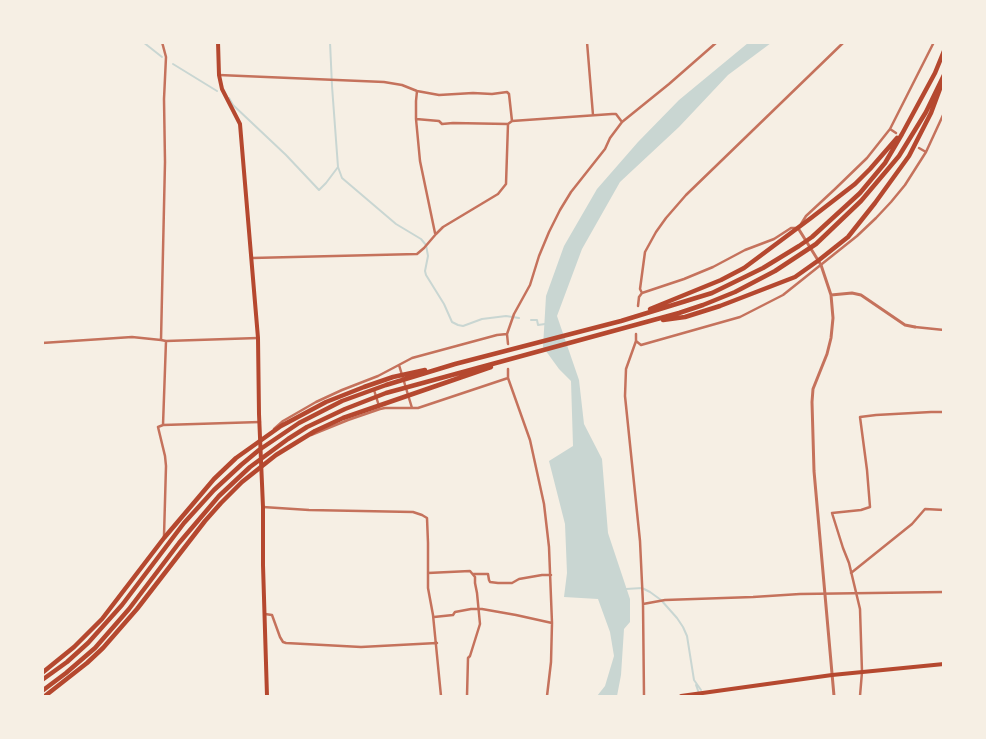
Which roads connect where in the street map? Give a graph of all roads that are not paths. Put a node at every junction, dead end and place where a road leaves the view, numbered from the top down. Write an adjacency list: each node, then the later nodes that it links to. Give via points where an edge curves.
1 (162, 42): 39 (street, via 166,57)
2 (218, 42): 10 (main road)
3 (588, 42): 15 (street)
4 (718, 42): 18 (street)
5 (844, 42): 29 (street, via 666,218 645,252)
6 (934, 42): 7 (street)
7 (932, 48): 8 (street); 20 (street)
8 (937, 51)
9 (944, 52): 22 (highway)
10 (219, 75): 13 (street, via 384,82); 27 (main road, via 222,89 240,124)
11 (944, 75): 33 (highway, via 899,156 861,201 816,244 775,271 734,292)
12 (944, 79): 28 (highway, via 909,156 848,237)
13 (417, 91): 16 (street); 17 (street, via 439,95 507,92)
14 (944, 113): 24 (street)
15 (593, 115): 17 (street); 18 (street, via 616,114)
16 (416, 120): 19 (street, via 439,121 442,124); 26 (street, via 420,161)
17 (512, 121): 19 (street)
18 (622, 122): 36 (street, via 560,210)
19 (508, 124): 26 (street, via 506,184 498,194)
20 (890, 129): 21 (street); 25 (street, via 867,158 806,216)
21 (896, 133)
22 (902, 134): 25 (highway, via 855,184); 32 (highway, via 885,163 860,193 799,246 712,293)
23 (920, 148): 24 (street)
24 (926, 152): 28 (street, via 905,184 876,218)
25 (798, 228): 28 (street); 29 (street, via 791,228 713,267); 32 (highway, via 744,268)
26 (436, 234): 27 (street, via 417,254)
27 (252, 258): 38 (main road)
28 (820, 263): 30 (street); 33 (highway, via 795,277 720,306 685,317); 41 (street, via 783,295 740,317 641,345)
29 (642, 293): 31 (street)
30 (831, 295): 34 (street, via 860,295 905,325); 70 (street, via 831,338 812,402 814,471)
31 (638, 306)
32 (621, 320): 47 (highway)
33 (651, 321): 44 (highway)
34 (915, 327): 35 (street)
35 (944, 330)
36 (507, 334): 43 (street); 45 (street, via 420,355)
37 (636, 334): 41 (street)
38 (258, 338): 40 (street); 53 (main road)
39 (161, 340): 40 (street); 42 (street, via 132,337)
40 (166, 341): 54 (street)
41 (636, 341): 73 (street, via 626,369 625,396)
42 (42, 343)
43 (508, 344)
44 (507, 360): 56 (highway, via 358,412); 86 (highway, via 371,399 307,427 268,453 234,481 178,542 129,609 95,648)
45 (399, 365): 49 (street); 50 (street)
46 (508, 369): 48 (street)
47 (408, 376): 55 (highway, via 342,394); 85 (highway, via 328,407 259,450 227,477 184,523 122,605 88,643)
48 (508, 378): 50 (street); 68 (street, via 530,440 544,504)
49 (370, 379): 51 (street); 55 (street, via 302,410 282,421)
50 (412, 408): 51 (street)
51 (380, 409): 56 (street)
52 (944, 412): 66 (street, via 860,417 870,507 832,513)
53 (260, 422): 54 (street); 57 (main road)
54 (162, 424): 63 (street, via 158,427 166,466)
55 (267, 435): 57 (highway)
56 (303, 439): 58 (highway)
57 (261, 440): 58 (main road); 61 (highway, via 214,479)
58 (262, 466): 59 (main road); 62 (highway)
59 (263, 507): 65 (street, via 413,512 422,515 427,518); 76 (main road)
60 (944, 510): 66 (street, via 925,509 912,524)
61 (181, 518): 62 (highway); 63 (highway)
62 (208, 518): 64 (highway)
63 (163, 540): 64 (highway); 72 (highway)
64 (167, 570): 74 (highway)
65 (428, 573): 67 (street); 77 (street)
66 (851, 573): 71 (street)
67 (473, 574): 68 (street, via 488,574 490,582 498,583); 75 (street)
68 (551, 575): 78 (street)
69 (944, 592): 71 (street)
70 (825, 593): 71 (street); 73 (street, via 665,600); 84 (street)
71 (857, 593): 83 (street)
72 (121, 596): 74 (highway); 82 (highway, via 102,620)
73 (644, 604): 92 (street)
74 (137, 609): 87 (highway, via 87,664)
75 (478, 609): 77 (street); 78 (street); 90 (street, via 480,624 468,658)
76 (265, 614): 79 (street, via 272,615 280,637 286,643 360,647); 88 (main road)
77 (434, 617): 79 (street)
78 (552, 623): 91 (street)
79 (436, 643): 89 (street)
80 (42, 664): 82 (street)
81 (944, 664): 83 (main road)
82 (43, 672)
83 (862, 672): 84 (main road); 95 (street)
84 (832, 675): 93 (main road); 94 (street)
85 (42, 680)
86 (42, 691)
87 (45, 696)
88 (267, 696)
89 (441, 696)
90 (467, 696)
91 (547, 696)
92 (644, 696)
93 (681, 696)
94 (834, 696)
95 (860, 696)

